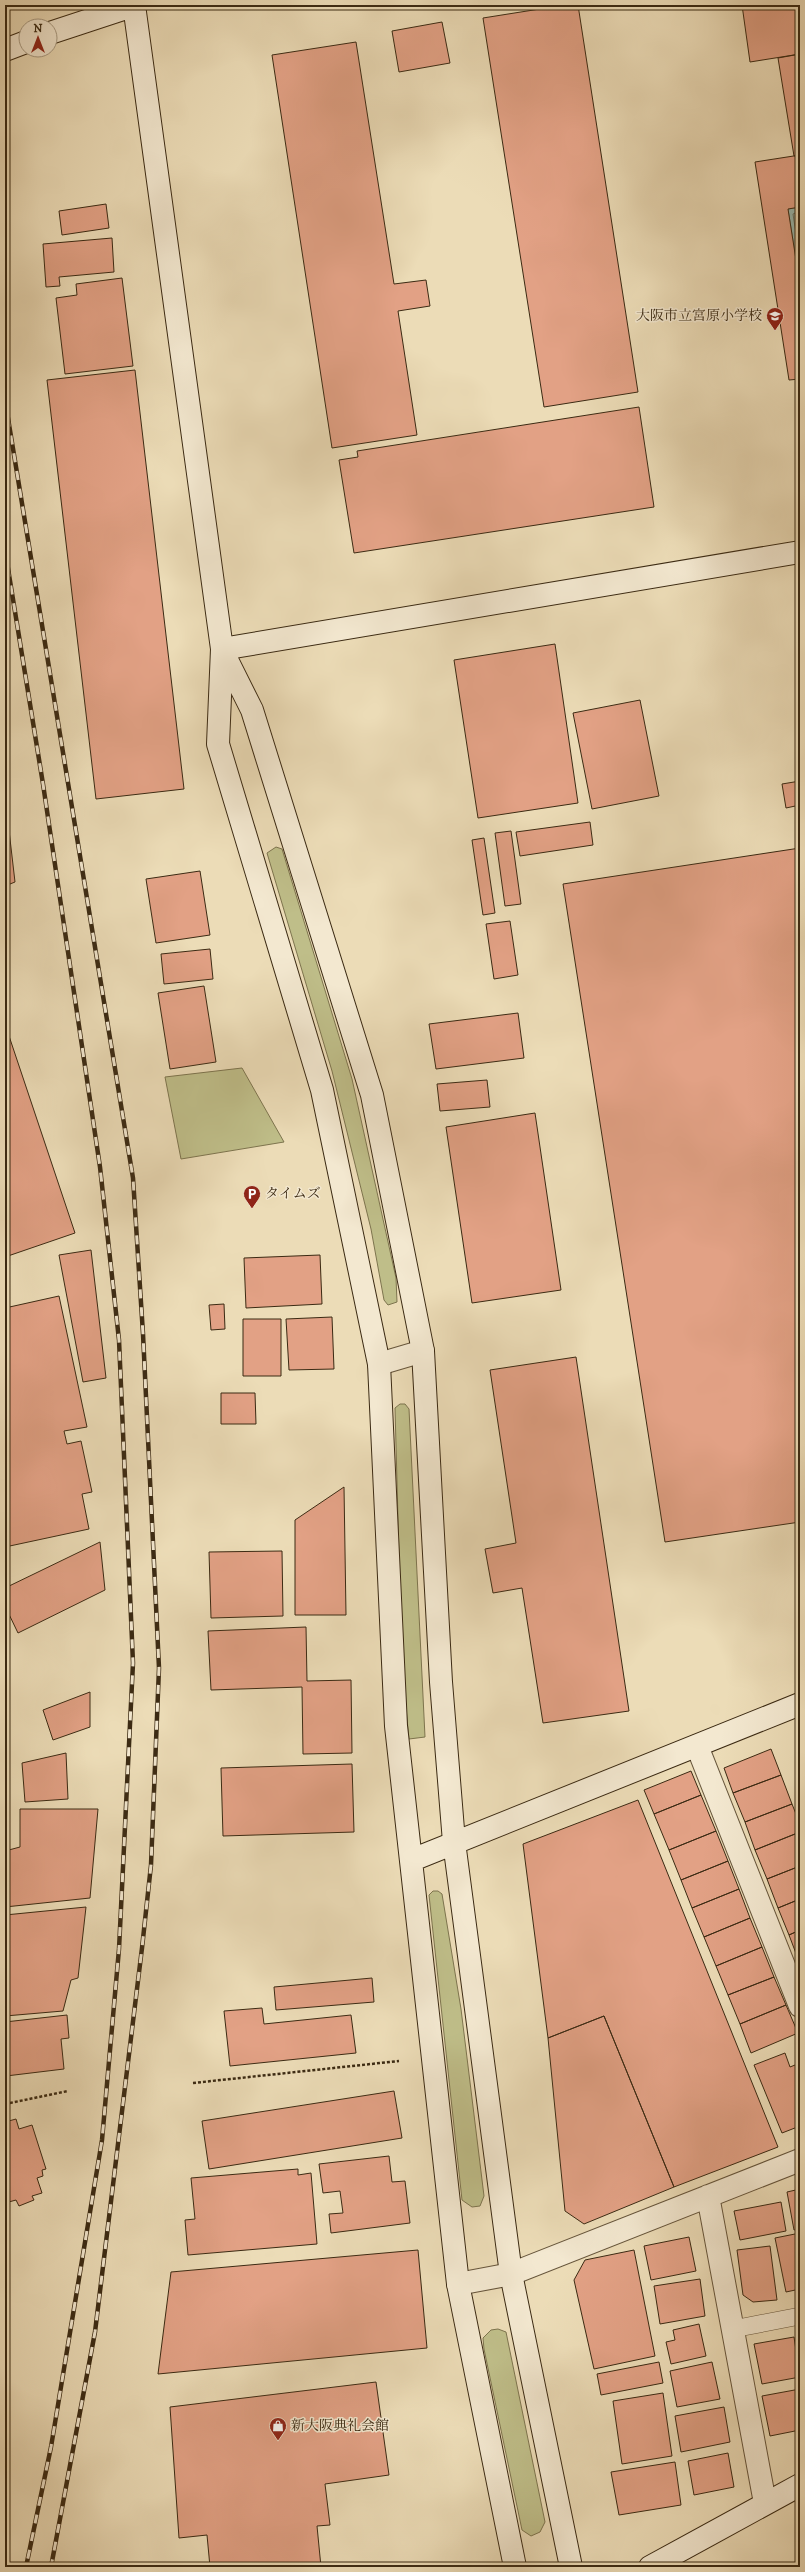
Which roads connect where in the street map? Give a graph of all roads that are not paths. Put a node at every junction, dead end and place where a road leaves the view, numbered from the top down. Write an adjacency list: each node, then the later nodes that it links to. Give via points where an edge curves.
1 (134, 5): 2 (street); 6 (street)
2 (58, 30)
3 (18, 45): 4 (street)
4 (5, 50)
5 (800, 552): 6 (street)
6 (222, 649): 7 (street, via 252,710 372,1095); 8 (street, via 218,744 322,1090)
7 (423, 1351): 8 (street); 11 (street, via 441,1682)
8 (379, 1364): 12 (street, via 395,1718)
9 (800, 1704): 10 (street)
10 (697, 1746): 11 (street); 13 (street)
11 (454, 1842): 12 (street); 16 (street)
12 (412, 1860): 17 (street)
13 (800, 2006)
14 (800, 2160): 15 (street)
15 (708, 2196): 16 (street); 19 (street)
16 (511, 2274): 17 (street); 23 (street)
17 (458, 2284): 22 (street)
18 (800, 2316): 19 (lane)
19 (733, 2329): 21 (street)
20 (800, 2485): 21 (street)
21 (765, 2503): 24 (street)
22 (515, 2567)
23 (571, 2567)
24 (650, 2567)

